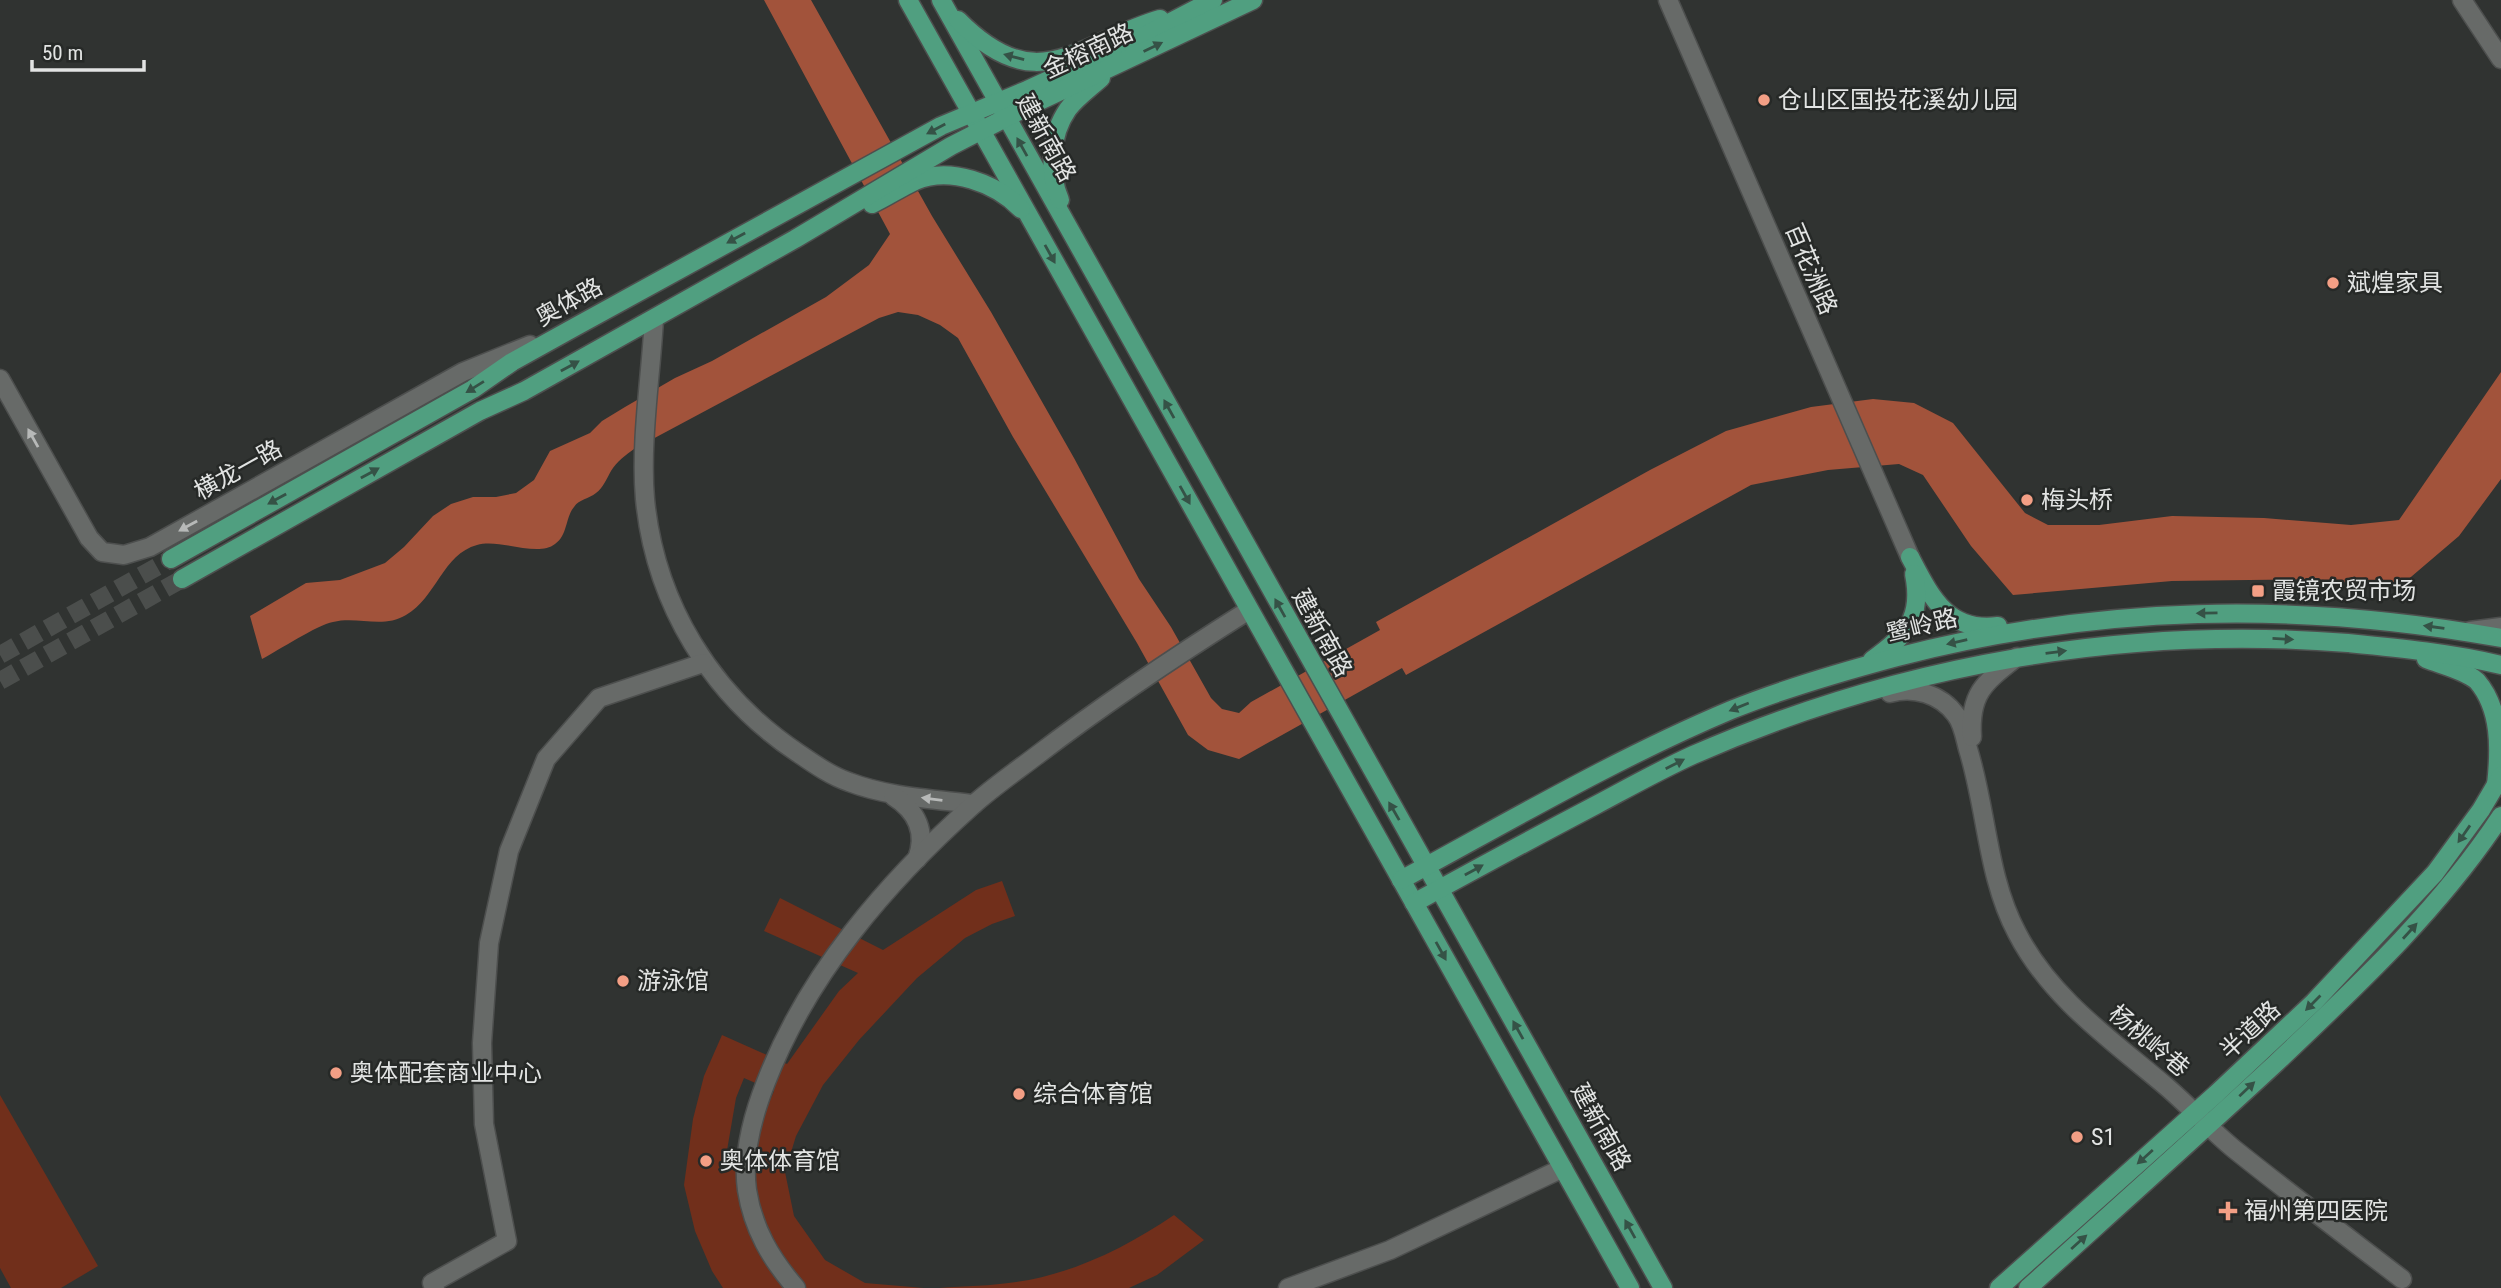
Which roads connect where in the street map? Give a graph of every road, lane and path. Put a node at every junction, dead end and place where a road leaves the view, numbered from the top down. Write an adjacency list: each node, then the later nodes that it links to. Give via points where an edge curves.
1 (908, 0): 11 (main road)
2 (1213, 0): 7 (main road, 金榕南路)
3 (1253, 0): 9 (main road, 金榕南路, one-way to 3)
4 (1668, 0): 19 (street, 百花洲路)
5 (2462, 0): 8 (street)
6 (943, 3): 7 (main road, one-way to 6, via 1134,27 1068,58 1045,62 995,51); 10 (main road, 建新南路)
7 (1194, 8): 10 (main road, 金榕南路)
8 (2501, 60)
9 (1114, 67): 10 (main road, 金榕南路); 15 (main road, via 1069,108 1053,150 1057,192)
10 (1002, 110): 11 (main road, 奥体路); 12 (main road, 金榕南路); 15 (main road, 建新南路, one-way to 10)
11 (971, 113): 12 (main road); 17 (main road, 奥体路, one-way to 17)
12 (981, 130): 13 (main road); 14 (main road)
13 (1031, 220): 14 (main road, via 991,188 947,176 916,181); 22 (main road, one-way to 22)
14 (795, 239): 16 (main road)
15 (1088, 264): 39 (main road, 建新南路, one-way to 15)
16 (653, 318): 21 (main road, one-way to 16); 29 (street, via 645,461 648,520 662,578)
17 (575, 327): 18 (street, 横龙一路, one-way to 18, via 463,372 150,547 124,555 110,555 96,547); 20 (main road, 奥体路, one-way to 20)
18 (0, 379)
19 (1910, 557): 23 (main road, via 1935,602 1954,618 1983,627 2034,621); 31 (main road, via 1916,588 1913,619 1894,644)
20 (171, 559)
21 (182, 579)
22 (1249, 610): 36 (street, via 1122,692); 40 (main road)
23 (2047, 626): 25 (main road, 鹭岭路, one-way to 23, via 2378,619 2261,613 2135,616); 31 (main road, 鹭岭路, one-way to 31, via 1968,639)
24 (2501, 627): 25 (street)
25 (2465, 632): 26 (main road, 鹭岭路)
26 (2501, 638)
27 (2397, 647): 28 (main road, 鹭岭路, one-way to 27, via 2140,643 2234,639); 30 (main road, 鹭岭路); 34 (main road, via 2476,681 2492,701 2500,721)
28 (2017, 657): 32 (main road, 鹭岭路, via 1937,673); 33 (street, via 1976,696 1970,716)
29 (703, 663): 35 (street, via 746,712 785,744 846,782); 47 (street, via 599,698 546,759 509,851 489,943 482,1042 484,1124 507,1241 432,1283)
30 (2501, 665)
31 (1864, 666): 39 (main road, 鹭岭路, one-way to 39, via 1769,696 1671,737)
32 (1817, 707): 33 (street, via 1907,689 1927,694 1959,720); 41 (main road, 鹭岭路, one-way to 32, via 1690,757)
33 (1973, 765): 43 (street, 杨桃岭巷, via 2001,895 2031,956 2066,1001)
34 (2498, 781): 43 (main road, 半道路, one-way to 43, via 2443,863 2372,942)
35 (890, 794): 36 (street, one-way to 35); 38 (street, via 917,818 922,838)
36 (974, 804): 38 (street)
37 (2501, 816): 44 (main road, 半道路, one-way to 37, via 2393,950 2447,889)
38 (917, 859): 48 (street, via 881,897 809,994 778,1051 754,1115 746,1167 751,1211 769,1253)
39 (1426, 867): 40 (main road, 鹭岭路); 41 (main road, 建新南路)
40 (1401, 880): 42 (main road)
41 (1439, 889): 42 (main road, 鹭岭路); 51 (main road, 建新南路, one-way to 41)
42 (1414, 903): 45 (main road, one-way to 45)
43 (2194, 1113): 44 (street, 杨桃岭巷); 52 (main road, 半道路, one-way to 52)
44 (2208, 1125): 46 (street, 杨桃岭巷); 53 (main road, 半道路, one-way to 44)
45 (1563, 1168): 49 (street, via 1390,1250); 50 (main road)
46 (2402, 1279)
47 (435, 1288)
48 (796, 1288)
49 (1288, 1288)
50 (1630, 1288)
51 (1663, 1288)
52 (1998, 1288)
53 (2028, 1288)

